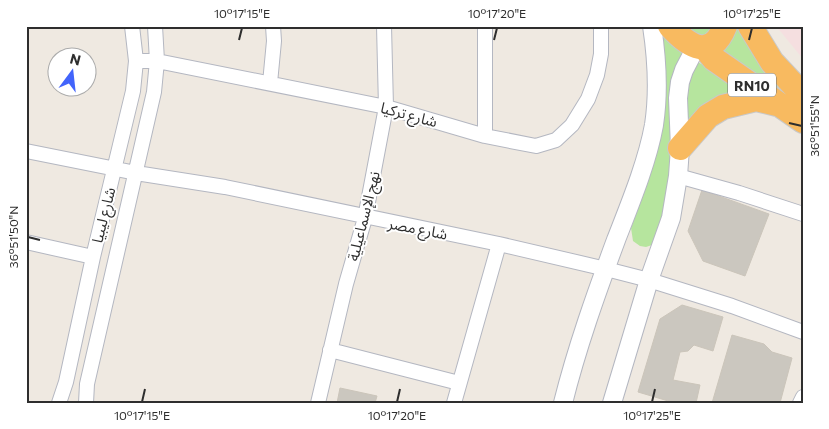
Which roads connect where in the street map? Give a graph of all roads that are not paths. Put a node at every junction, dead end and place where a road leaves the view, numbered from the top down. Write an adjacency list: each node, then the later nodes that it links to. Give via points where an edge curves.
1 (132, 26): 12 (street, شارع ليبيا)
2 (155, 26): 13 (street, شارع ليبيا)
3 (273, 26): 14 (street)
4 (384, 26): 16 (street, نهج الإسماعيلية)
5 (485, 26): 18 (street)
6 (601, 26): 18 (street, شارع تركيا, via 597,74 588,100 572,125 556,140 536,146)
7 (652, 26): 29 (street, via 657,86 654,125 638,182)
8 (670, 26): 11 (highway, RN10, via 680,37)
9 (726, 26): 11 (highway, via 717,40)
10 (750, 26): 15 (highway, RN10)
11 (700, 47): 15 (highway, RN10, via 714,59); 19 (street, via 680,82)
12 (136, 61): 13 (street, شارع تركيا); 21 (street, شارع ليبيا, via 133,91)
13 (157, 61): 14 (street, شارع تركيا); 22 (street, شارع ليبيا, via 154,92)
14 (270, 83): 16 (street, شارع تركيا)
15 (792, 100): 17 (highway, RN10); 19 (highway, via 756,100 723,107 708,116)
16 (386, 107): 18 (street, شارع تركيا); 25 (street, نهج الإسماعيلية)
17 (803, 121)
18 (485, 136)
19 (680, 148): 23 (street)
20 (26, 151): 21 (street, شارع مصر)
21 (115, 168): 22 (street, شارع مصر); 28 (street, شارع ليبيا)
22 (136, 173): 25 (street, شارع مصر, via 225,187); 36 (street, شارع ليبيا, via 87,384)
23 (678, 176): 24 (street); 30 (street, via 671,218)
24 (803, 214)
25 (365, 218): 27 (street, شارع مصر); 32 (street, نهج الإسماعيلية)
26 (26, 242): 28 (street)
27 (498, 244): 29 (street, شارع مصر); 33 (street)
28 (93, 257): 35 (street, شارع ليبيا)
29 (606, 269): 30 (street, شارع مصر); 39 (street)
30 (649, 280): 31 (street, شارع مصر); 40 (street)
31 (803, 332)
32 (330, 350): 33 (street); 37 (street, نهج الإسماعيلية)
33 (459, 383): 38 (street)
34 (803, 397): 41 (street)
35 (59, 403)
36 (86, 403)
37 (318, 403)
38 (454, 403)
39 (562, 403)
40 (612, 403)
41 (800, 403)

